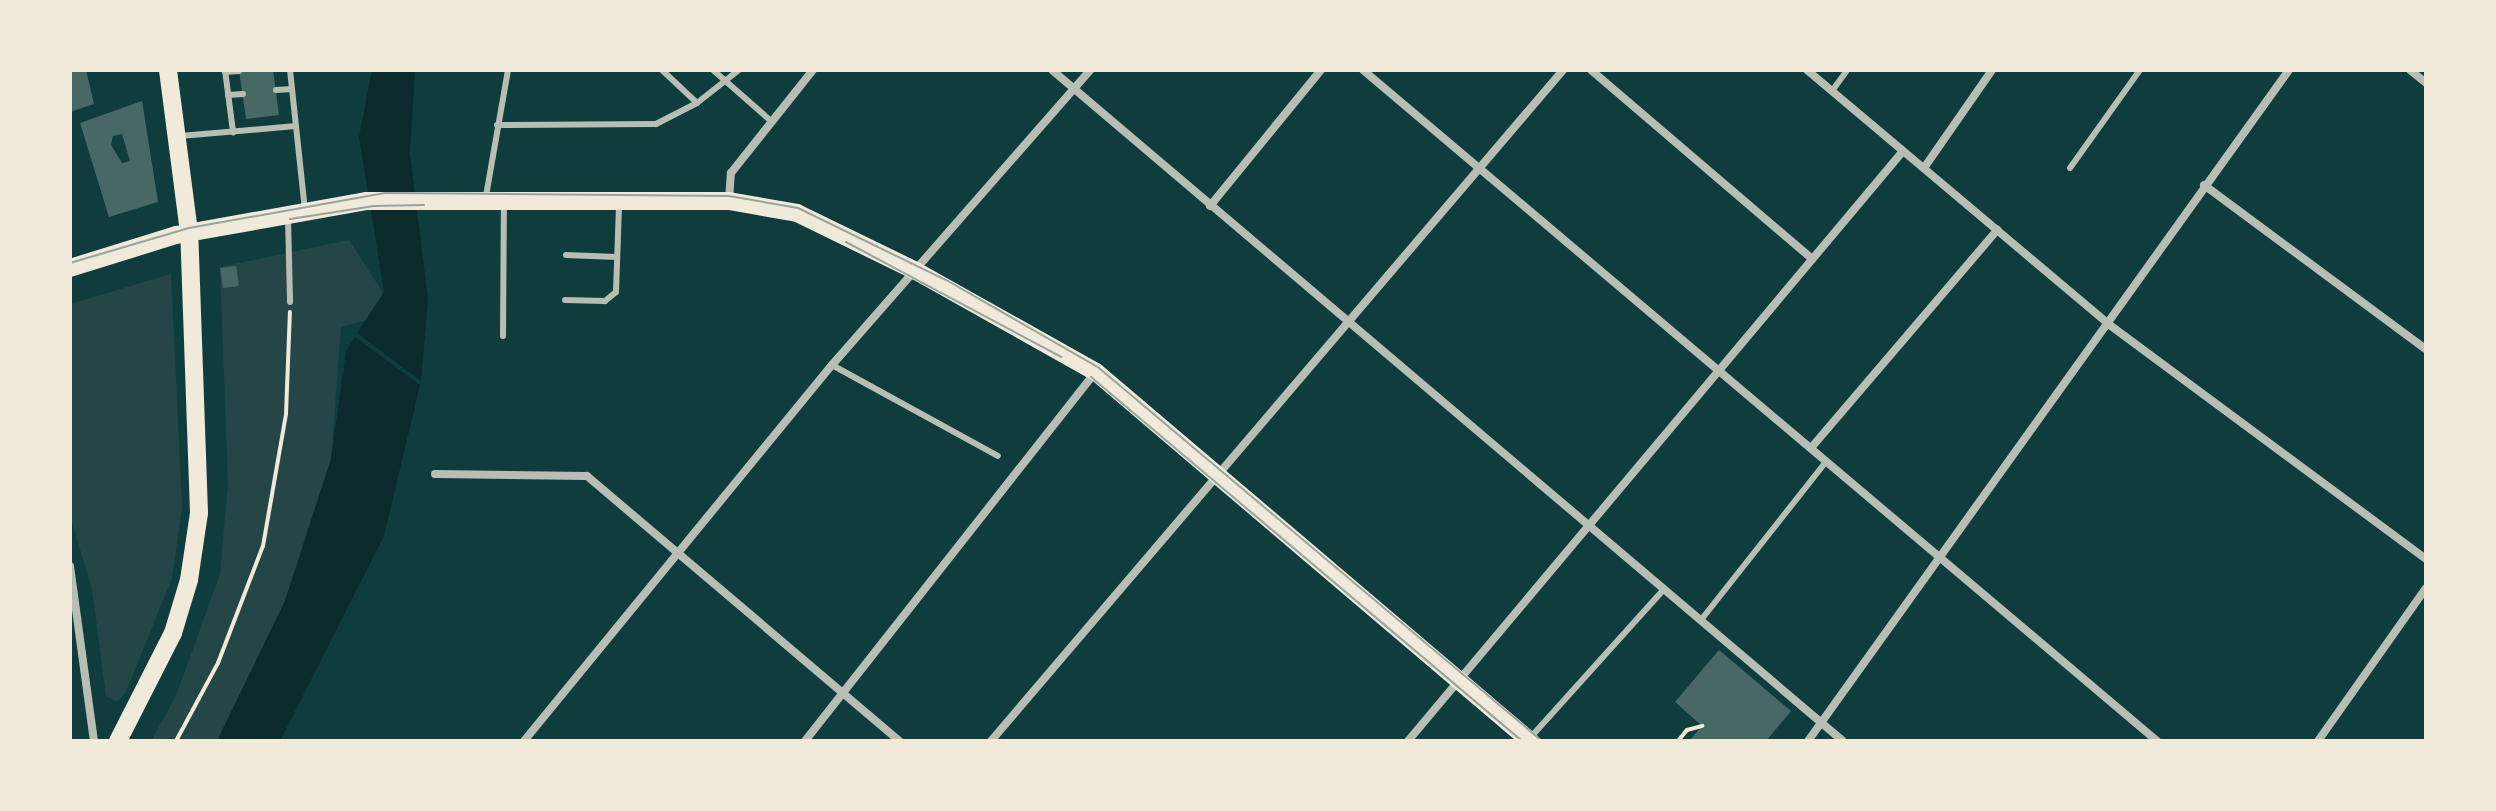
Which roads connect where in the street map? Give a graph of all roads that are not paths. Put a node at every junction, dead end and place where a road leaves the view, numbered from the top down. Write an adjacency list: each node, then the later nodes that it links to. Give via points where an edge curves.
1 (168, 70): 35 (main road)
2 (290, 70): 24 (lane)
3 (508, 70): 32 (lane)
4 (662, 70): 30 (lane)
5 (713, 70): 22 (lane)
6 (739, 70): 22 (lane)
7 (813, 70): 31 (street)
8 (1052, 70): 25 (street)
9 (1090, 70): 25 (street)
10 (1321, 70): 44 (street)
11 (1363, 70): 39 (street)
12 (1563, 70): 39 (street)
13 (1591, 70): 50 (street)
14 (1807, 70): 27 (street)
15 (1847, 70): 27 (lane)
16 (1992, 70): 37 (street)
17 (2140, 70): 38 (lane)
18 (2289, 70): 40 (street)
19 (2410, 70): 23 (street)
20 (225, 71): 21 (lane); 29 (lane)
21 (239, 71)
22 (728, 83): 30 (lane); 31 (lane)
23 (2426, 83)
24 (292, 89): 26 (lane); 33 (lane)
25 (1074, 89): 44 (street); 52 (street)
26 (276, 90)
27 (1832, 91): 36 (street)
28 (243, 94): 29 (lane)
29 (228, 95): 34 (lane)
30 (697, 103): 32 (lane, via 656,124)
31 (770, 120): 43 (street, via 731,173)
32 (497, 125): 41 (lane)
33 (296, 126): 34 (lane); 45 (lane)
34 (233, 132): 35 (lane)
35 (176, 136): 47 (main road)
36 (1903, 151): 37 (street); 50 (street)
37 (1924, 168): 46 (street)
38 (2070, 168)
39 (1481, 170): 55 (street); 60 (street)
40 (2204, 185): 56 (street); 58 (street)
41 (495, 199): 42 (main road); 45 (main road, via 386,199); 57 (lane)
42 (618, 200): 43 (main road); 49 (lane)
43 (729, 201): 52 (main road, via 797,213)
44 (1210, 206): 55 (street)
45 (297, 212): 47 (main road); 54 (lane)
46 (1997, 230): 56 (street); 62 (street)
47 (189, 232): 51 (main road); 80 (main road, via 197,422 195,549 173,633)
48 (566, 255): 49 (lane)
49 (617, 257): 53 (lane, via 613,298)
50 (1812, 259): 60 (street)
51 (70, 268)
52 (916, 271): 59 (street); 61 (main road)
53 (565, 300)
54 (290, 302)
55 (1346, 322): 65 (street); 67 (street)
56 (2107, 323): 69 (street); 70 (street)
57 (503, 336)
58 (2426, 349)
59 (832, 365): 63 (lane); 68 (street)
60 (1719, 371): 62 (street); 67 (street)
61 (1096, 372): 65 (main road); 76 (street)
62 (1811, 448): 64 (street)
63 (998, 456)
64 (1826, 462): 69 (street); 74 (lane)
65 (1219, 473): 75 (main road); 84 (street)
66 (435, 474): 68 (street, via 587,476)
67 (1590, 525): 73 (street); 75 (street)
68 (676, 551): 76 (street); 81 (street)
69 (1939, 557): 77 (street); 88 (street)
70 (2426, 559)
71 (70, 566): 79 (street)
72 (2426, 588): 89 (street)
73 (1664, 589): 74 (street); 78 (lane)
74 (1701, 620): 77 (street)
75 (1460, 680): 78 (main road); 85 (street)
76 (844, 694): 82 (street); 83 (street)
77 (1821, 723): 86 (street); 87 (street)
78 (1529, 740)
79 (94, 741)
80 (118, 741)
81 (524, 741)
82 (805, 741)
83 (900, 741)
84 (991, 741)
85 (1408, 741)
86 (1808, 741)
87 (1843, 741)
88 (2157, 741)
89 (2318, 741)

